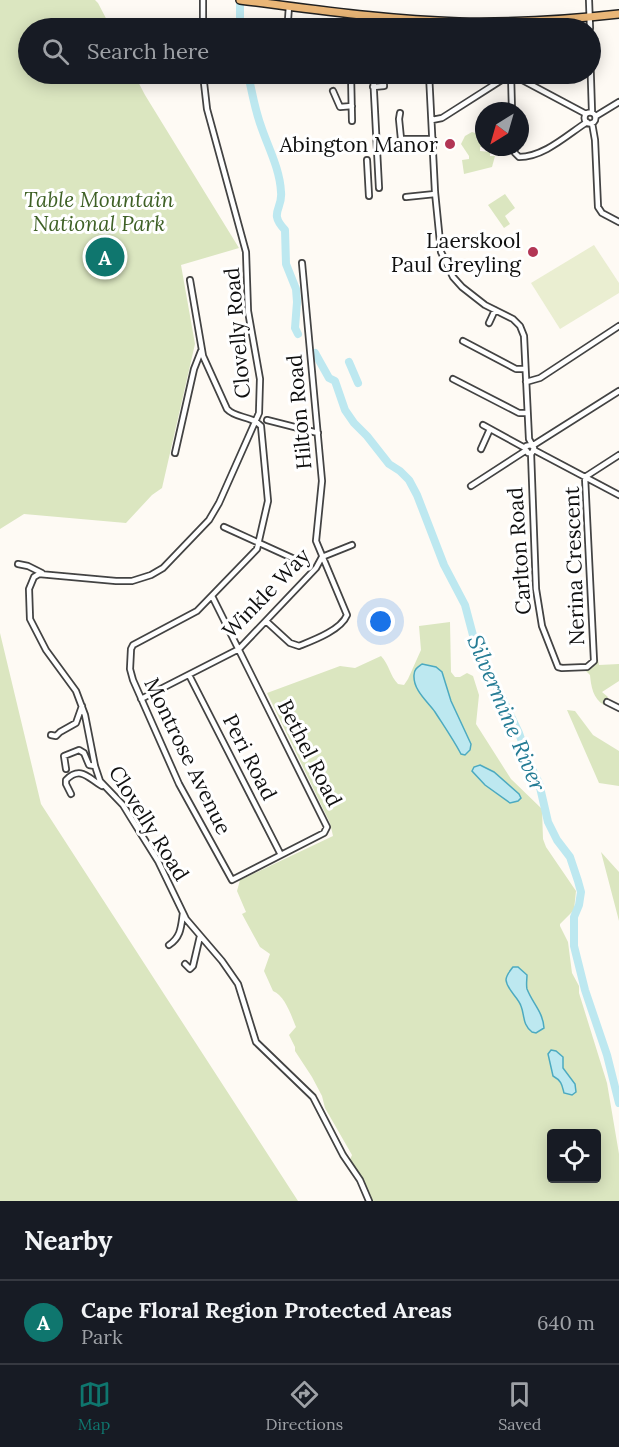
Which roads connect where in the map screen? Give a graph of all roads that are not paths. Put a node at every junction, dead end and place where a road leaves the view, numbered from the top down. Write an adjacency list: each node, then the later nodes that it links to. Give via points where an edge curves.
1 (203, 0): 8 (street)
2 (240, 0): 4 (main road)
3 (589, 0): 12 (street)
4 (245, 1): 5 (main road)
5 (289, 6): 7 (main road); 9 (street)
6 (619, 14): 12 (main road)
7 (369, 15): 10 (street); 11 (main road)
8 (203, 18)
9 (288, 18)
10 (369, 18)
11 (404, 18)
12 (589, 18)
13 (203, 84): 54 (street, Clovelly Road, via 246,252 248,311 260,378)
14 (351, 84): 25 (street)
15 (384, 84): 21 (street)
16 (430, 84): 28 (street, Carlton Road)
17 (495, 84): 28 (street, via 442,118)
18 (512, 84): 23 (street)
19 (531, 84): 27 (street)
20 (591, 84): 27 (street)
21 (373, 87): 35 (street)
22 (333, 91): 25 (street, via 340,107)
23 (513, 102)
24 (619, 102): 27 (street)
25 (352, 106): 29 (street)
26 (400, 113): 31 (street, via 401,139)
27 (591, 114): 30 (street); 30 (street)
28 (432, 120): 31 (street, Carlton Road)
29 (352, 121)
30 (590, 122): 32 (street); 40 (street, via 595,140 598,207)
31 (433, 140): 37 (street, Carlton Road)
32 (529, 155)
33 (367, 160): 34 (street)
34 (369, 180): 35 (street); 38 (street)
35 (378, 180): 36 (street)
36 (379, 188)
37 (435, 194): 39 (street); 43 (street, Carlton Road, via 439,239 446,264 462,287)
38 (369, 196)
39 (406, 197)
40 (619, 222)
41 (302, 263): 57 (street, Hilton Road)
42 (190, 280): 47 (street)
43 (495, 310): 44 (street); 48 (street, Carlton Road, via 520,326)
44 (489, 323)
45 (619, 327): 50 (street, via 540,378)
46 (463, 341): 48 (street, via 516,369)
47 (202, 349): 54 (street, via 228,411); 60 (street)
48 (525, 369): 50 (street, Carlton Road)
49 (453, 379): 52 (street, via 519,413)
50 (526, 382): 52 (street, Carlton Road)
51 (619, 391): 58 (street)
52 (527, 413): 58 (street, Carlton Road)
53 (267, 420): 57 (street)
54 (256, 421): 66 (street, Montrose Avenue, via 261,426 268,501); 71 (street, Clovelly Road, via 209,520 163,568 132,581 116,582)
55 (483, 425): 56 (street)
56 (490, 429): 58 (street); 59 (street)
57 (318, 433): 68 (street, Hilton Road, via 322,483 315,535)
58 (529, 448): 62 (street); 63 (street); 75 (street, Carlton Road, via 536,589 543,631 558,667 587,667)
59 (481, 449)
60 (175, 453)
61 (619, 455): 62 (street, Nerina Crescent)
62 (585, 477): 64 (street); 75 (street, Nerina Crescent)
63 (471, 486)
64 (619, 495)
65 (224, 527): 66 (street)
66 (259, 543): 69 (street); 72 (street, Montrose Avenue)
67 (352, 545): 68 (street, Winkle Way)
68 (322, 557): 73 (street, Winkle Way); 73 (street, Hilton Road, via 347,611 345,621 299,646 290,643)
69 (301, 562)
70 (18, 564): 71 (street)
71 (42, 573): 79 (street, Clovelly Road, via 36,575 28,589 30,620)
72 (212, 596): 74 (street, Bethel Road); 77 (street, Montrose Avenue, via 194,613 132,647 130,672)
73 (266, 621): 74 (street, Winkle Way)
74 (239, 649): 76 (street, Winkle Way); 86 (street, Bethel Road, via 327,823 324,833)
75 (594, 657)
76 (189, 675): 77 (street, Winkle Way); 86 (street, Peri Road)
77 (141, 699): 87 (street, Montrose Avenue, via 179,784)
78 (607, 702): 80 (street)
79 (82, 706): 81 (street, via 76,723 56,736); 82 (street, Clovelly Road)
80 (619, 708)
81 (51, 735)
82 (95, 766): 83 (street, via 89,765 79,750 64,756); 84 (street, Clovelly Road)
83 (66, 770)
84 (105, 788): 85 (street, via 81,773 66,780); 88 (street, Clovelly Road, via 123,805 158,861)
85 (71, 794)
86 (281, 855): 87 (street, Bethel Road)
87 (232, 880)
88 (183, 913): 89 (street, Clovelly Road); 90 (street, via 179,934)
89 (200, 936): 91 (street, via 193,966 190,969); 92 (street, Clovelly Road, via 238,984 256,1042 313,1097)
90 (169, 945)
91 (185, 964)
92 (369, 1201)

